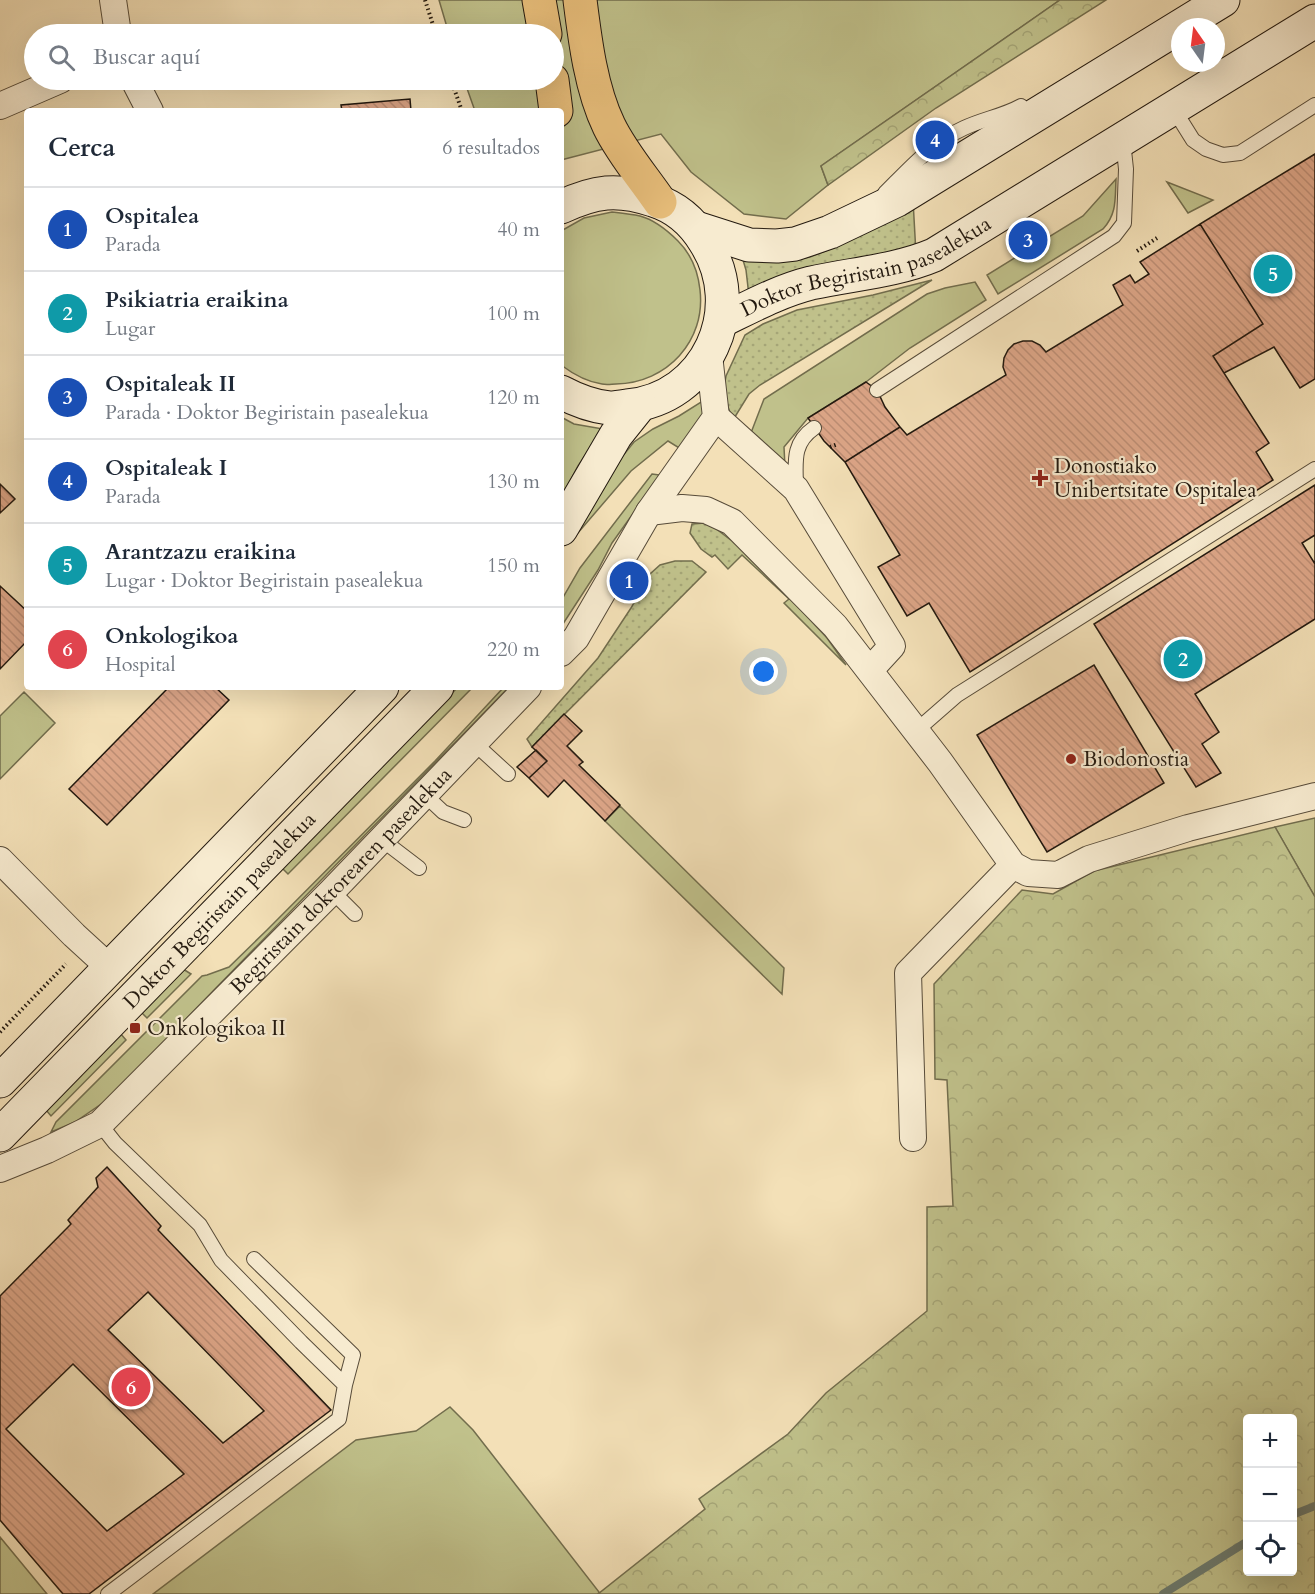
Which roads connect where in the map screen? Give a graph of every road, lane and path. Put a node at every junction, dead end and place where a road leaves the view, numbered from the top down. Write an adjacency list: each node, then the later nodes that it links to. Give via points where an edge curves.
1 (113, 0): 7 (street)
2 (425, 0): 8 (path)
3 (539, 0): 9 (highway)
4 (580, 0): 22 (highway, via 595,86 608,125)
5 (1223, 0): 24 (main road, via 897,200)
6 (1315, 21): 20 (main road, Doktor Begiristain pasealekua)
7 (117, 24)
8 (433, 24)
9 (543, 24)
10 (37, 90): 16 (street)
11 (139, 90): 17 (street)
12 (454, 90): 18 (path)
13 (553, 90): 19 (highway)
14 (1037, 97): 24 (lane, via 1008,113 966,127 937,144)
15 (1315, 105): 20 (lane, via 1240,153 1223,155 1193,140)
16 (0, 106)
17 (148, 108)
18 (460, 108)
19 (556, 108)
20 (1179, 118): 21 (main road, Doktor Begiristain pasealekua)
21 (1124, 151): 31 (main road, Doktor Begiristain pasealekua, via 934,255 778,293); 33 (lane, via 1124,223 1114,236)
22 (660, 202): 23 (main road, via 633,193 606,192); 25 (main road, via 679,212)
23 (564, 206)
24 (862, 216): 25 (main road, via 830,232 777,246 750,245)
25 (696, 228): 31 (main road, via 714,256)
26 (1158, 238): 27 (path)
27 (1137, 251)
28 (888, 282): 29 (lane)
29 (866, 287)
30 (810, 298): 31 (lane)
31 (732, 316): 32 (main road)
32 (709, 355): 35 (main road, via 680,387); 36 (street)
33 (877, 390)
34 (564, 394): 35 (main road, via 609,408)
35 (640, 405): 43 (main road, via 616,435)
36 (716, 417): 41 (street); 42 (street)
37 (814, 428): 41 (lane, via 804,435 796,453)
38 (838, 444): 39 (path)
39 (830, 447)
40 (1315, 469): 49 (lane, via 957,695)
41 (796, 489): 45 (street, via 892,646)
42 (649, 512): 44 (street, via 576,638); 45 (street, via 706,510 732,522 835,626)
43 (564, 524)
44 (564, 650)
45 (865, 674): 49 (street)
46 (379, 690): 62 (main road)
47 (434, 690): 66 (main road, Doktor Begiristain pasealekua)
48 (525, 690): 50 (street, Begiristain doktorearen pasealekua)
49 (916, 730): 57 (street)
50 (474, 743): 51 (lane); 52 (street, Begiristain doktorearen pasealekua)
51 (508, 774)
52 (425, 795): 54 (lane, via 444,812); 55 (street, Begiristain doktorearen pasealekua)
53 (1315, 796): 57 (street, via 1188,828 1089,859 1058,875 1028,873)
54 (464, 820)
55 (381, 839): 58 (lane); 59 (street, Begiristain doktorearen pasealekua)
56 (0, 860): 62 (street)
57 (1013, 865): 67 (street, via 908,973)
58 (419, 868)
59 (332, 891): 60 (lane); 65 (street, Begiristain doktorearen pasealekua)
60 (355, 914)
61 (67, 963): 63 (path)
62 (110, 968): 64 (main road)
63 (0, 1032)
64 (0, 1081)
65 (100, 1124): 68 (street, Begiristain doktorearen pasealekua); 70 (lane, via 200,1225 221,1260)
66 (0, 1135)
67 (913, 1138)
68 (0, 1168)
69 (254, 1259): 70 (lane, via 353,1355)
70 (345, 1385): 71 (lane, via 339,1419)
71 (108, 1594)

